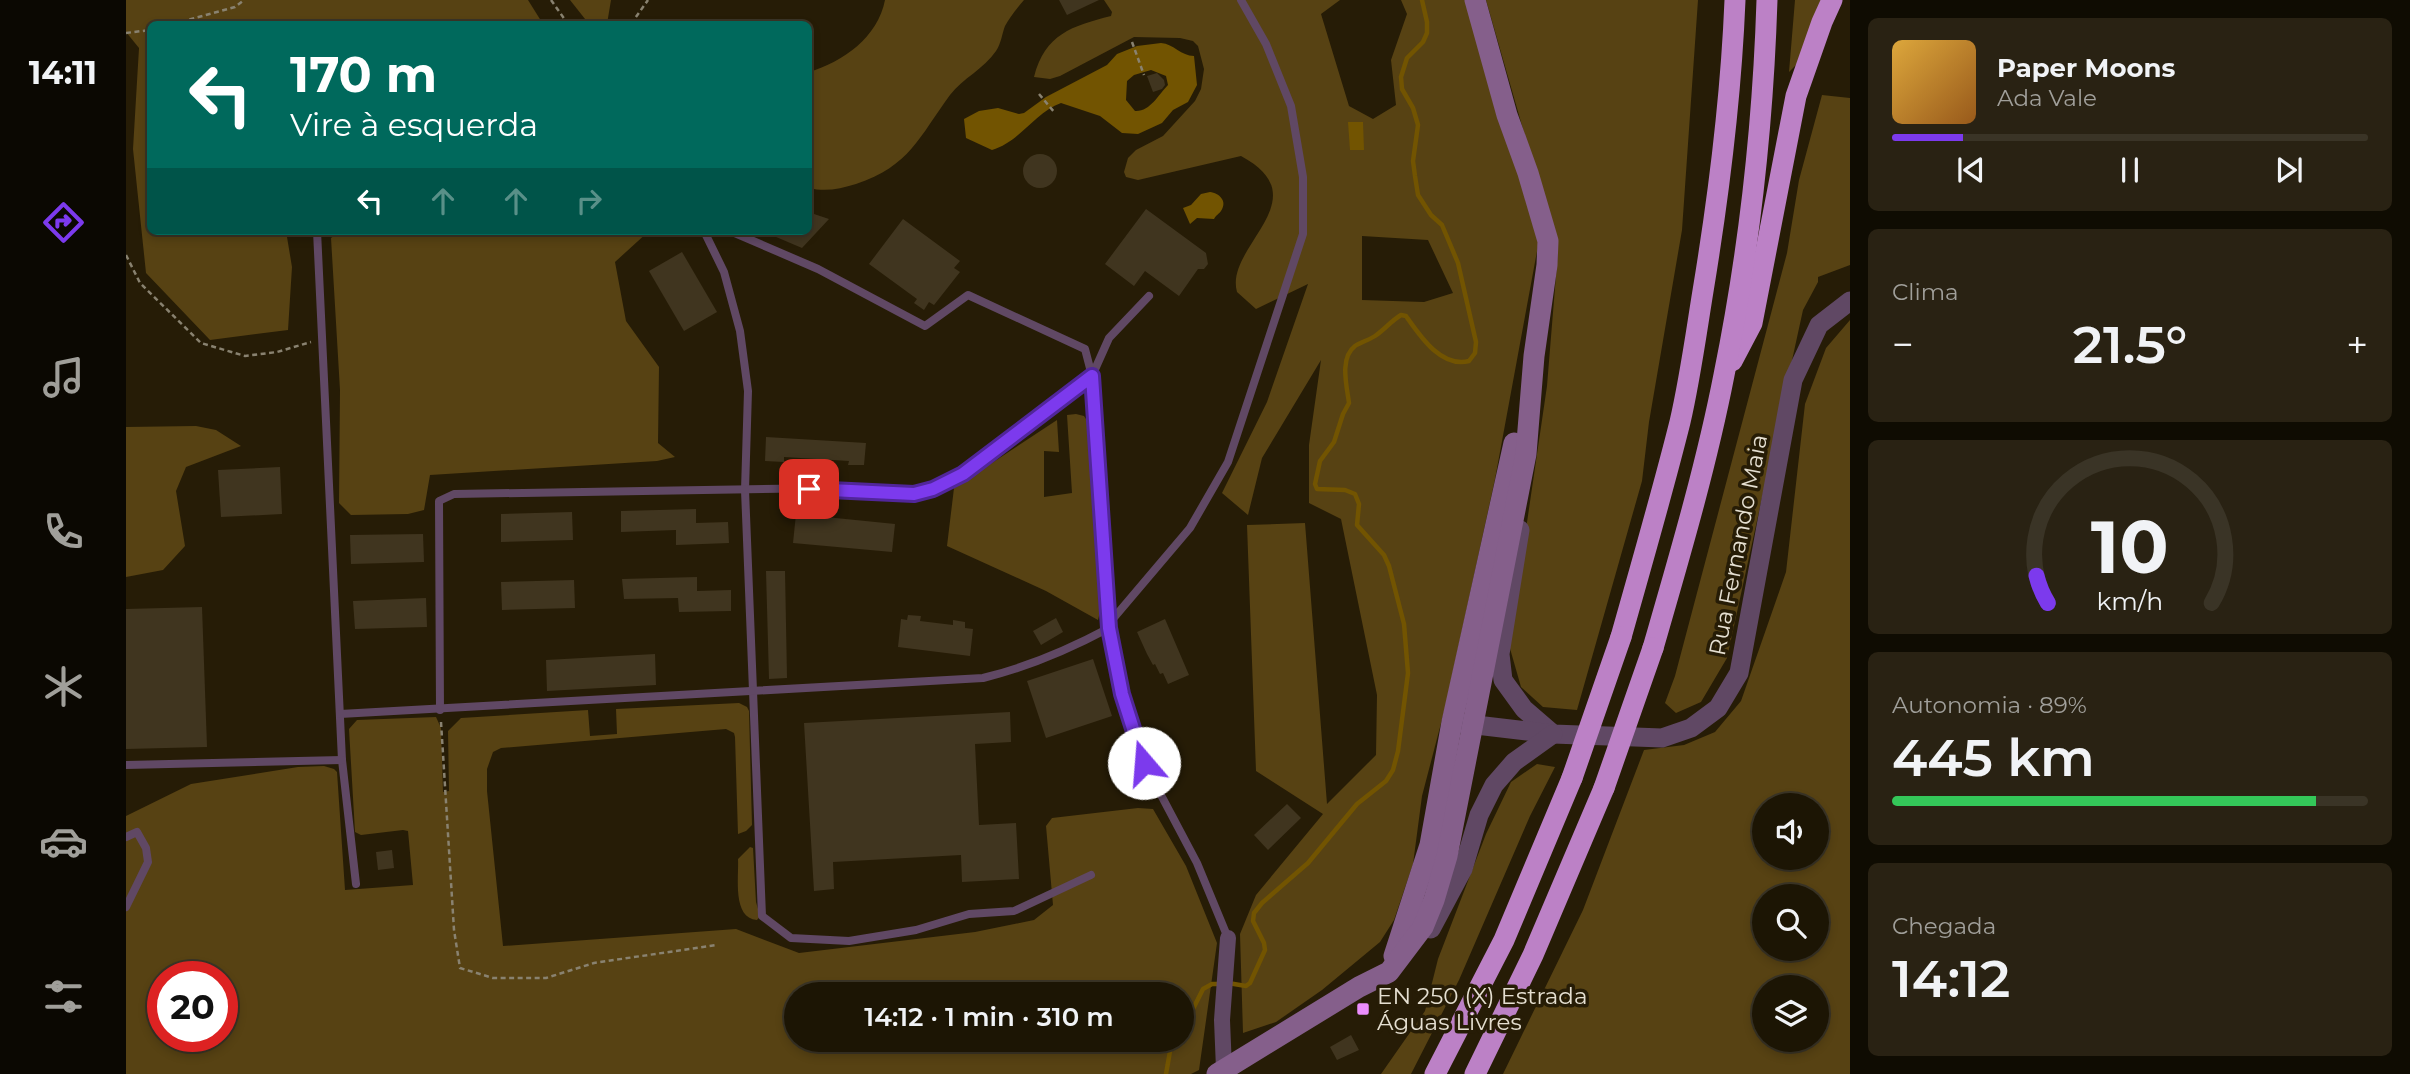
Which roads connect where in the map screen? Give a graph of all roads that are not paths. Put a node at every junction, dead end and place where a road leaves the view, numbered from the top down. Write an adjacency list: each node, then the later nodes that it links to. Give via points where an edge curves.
1 (1241, 0): 18 (lane, via 1266,44 1291,106 1303,177 1303,234 1228,462 1190,528)
2 (1475, 0): 13 (main road, via 1548,241)
3 (1722, 0): 7 (highway)
4 (1735, 0): 7 (highway)
5 (1768, 0): 14 (highway, via 1753,194)
6 (1832, 0): 14 (highway, via 1796,96 1752,323)
7 (1733, 56): 36 (highway, bridge, via 1719,191 1683,406 1658,508 1573,778 1504,940)
8 (317, 235): 21 (lane)
9 (706, 235): 17 (lane, via 724,272 740,331 748,391)
10 (739, 235): 15 (lane, via 818,269 925,326 968,295 1085,349)
11 (1150, 296): 15 (lane, via 1109,338)
12 (1850, 301): 24 (street, Rua Fernando Maia, via 1819,325 1793,380 1739,673 1718,708 1691,728 1662,738)
13 (1534, 356): 16 (main road); 22 (main road)
14 (1724, 375): 37 (highway, bridge, via 1692,512 1653,648 1604,788 1533,955)
15 (1092, 376): 17 (lane, via 963,474 933,489 914,494 830,488); 18 (lane)
16 (1526, 454): 23 (main road); 24 (street, via 1518,546 1500,654 1503,680 1524,709)
17 (745, 490): 19 (lane); 20 (lane, via 454,494 439,501)
18 (1109, 628): 19 (lane, via 1050,658 983,678); 31 (lane, via 1122,694 1144,763 1197,863)
19 (752, 691): 20 (lane); 28 (lane, via 762,916 791,938 849,941 916,930 969,914 1014,911)
20 (440, 710): 21 (lane)
21 (340, 714): 25 (lane)
22 (1452, 722): 23 (street, Rua Fernando Maia); 32 (main road, via 1430,845)
23 (1474, 726): 24 (street, Rua Fernando Maia); 32 (main road, via 1434,900 1423,927)
24 (1553, 734): 32 (street, via 1514,762 1494,785 1479,815 1463,869 1424,941)
25 (342, 760): 26 (lane); 29 (lane)
26 (126, 765)
27 (126, 838): 30 (lane, via 136,832 148,862)
28 (1091, 875)
29 (356, 884)
30 (126, 907)
31 (1228, 938): 34 (street, via 1224,1001)
32 (1389, 972): 33 (main road)
33 (1264, 1047): 34 (main road); 35 (main road)
34 (1228, 1071)
35 (1254, 1074)
36 (1435, 1074)
37 (1475, 1074)

